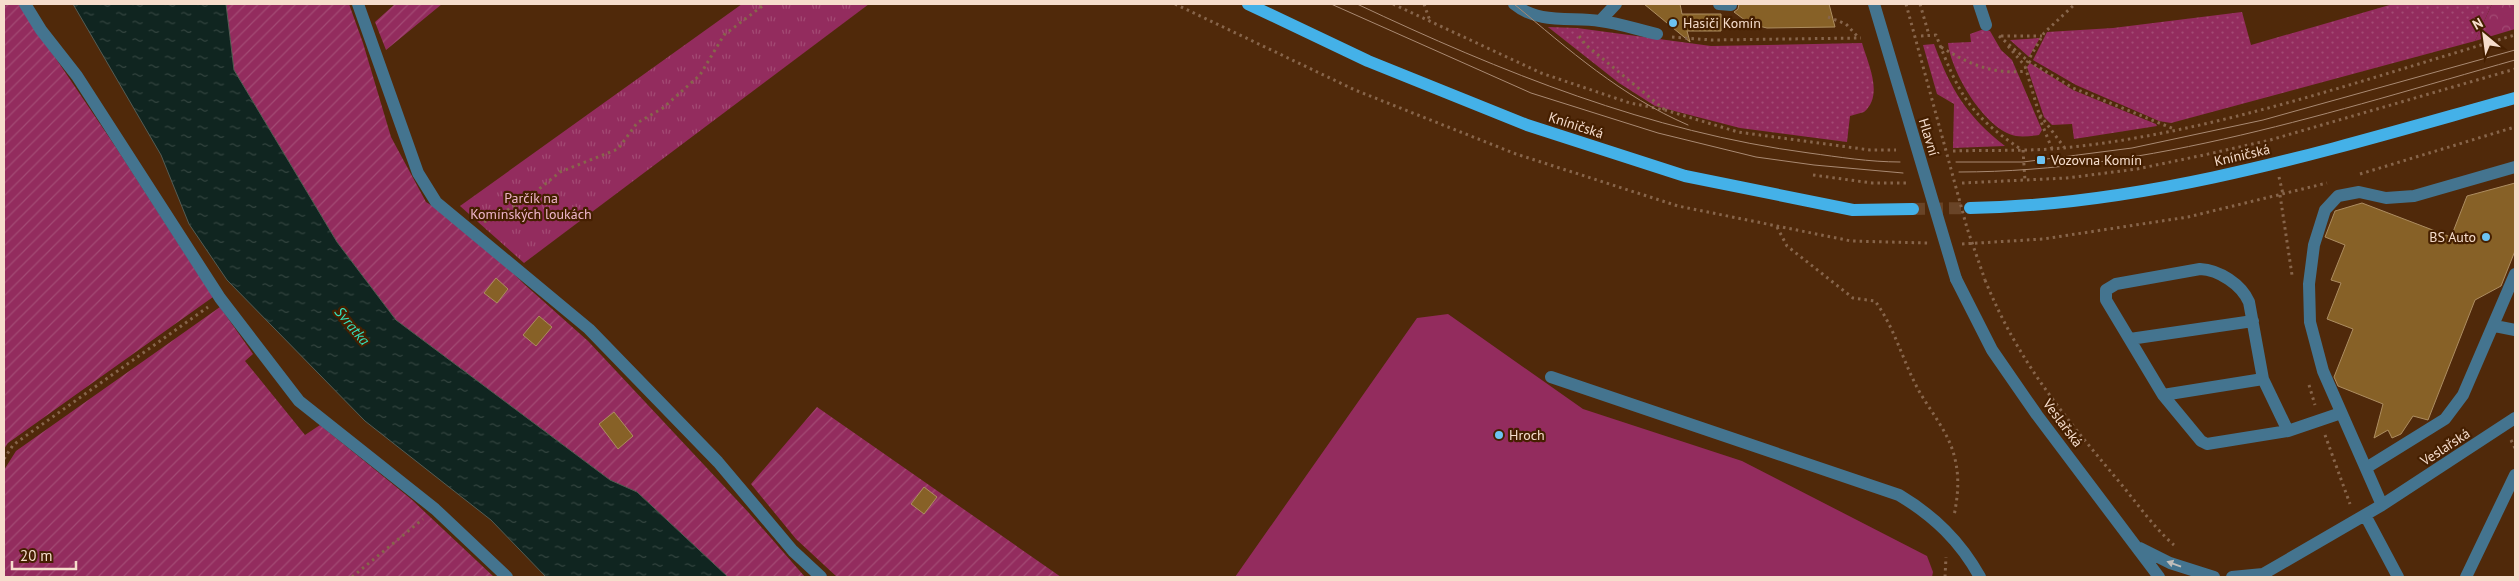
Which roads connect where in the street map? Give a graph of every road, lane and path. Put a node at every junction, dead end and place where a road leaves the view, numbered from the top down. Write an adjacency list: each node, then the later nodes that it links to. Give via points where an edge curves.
1 (25, 4): 54 (street, via 76,76)
2 (358, 4): 50 (street, via 418,173 436,202)
3 (765, 4): 50 (path, via 724,35 700,75 663,108 638,123 618,149 560,172 523,202)
4 (1248, 4): 48 (main road, Kníničská, via 1368,61 1526,125 1685,176 1853,210)
5 (1393, 4): 16 (path)
6 (1424, 4): 16 (path)
7 (1616, 4): 17 (street)
8 (1874, 4): 53 (street, Hlavní, bridge)
9 (1906, 4): 76 (path, bridge, via 1967,228 2006,328 2044,389)
10 (1920, 4): 22 (path)
11 (1979, 4): 18 (street)
12 (2075, 4): 24 (path)
13 (1518, 7): 15 (street, via 1546,18)
14 (1828, 17): 19 (path, via 1846,24 1860,38 1712,40)
15 (1569, 19): 17 (street); 31 (path, via 1586,45)
16 (1430, 21): 31 (path, via 1542,73 1630,103)
17 (1600, 21): 19 (street)
18 (1986, 25): 23 (path, via 1991,25)
19 (1661, 35)
20 (2515, 35): 34 (path, via 2264,108)
21 (1921, 36): 22 (path)
22 (1929, 36): 25 (path, via 1936,35)
23 (1999, 36): 24 (path); 26 (path); 27 (path)
24 (2042, 36): 26 (path)
25 (1941, 47): 29 (path, via 1978,67); 39 (path, via 1960,92 1976,115)
26 (2028, 61): 27 (path); 34 (path, via 2073,88)
27 (2025, 66): 29 (path)
28 (2515, 69): 44 (path, via 2242,147 2137,169)
29 (2027, 71): 32 (path)
30 (2515, 98): 47 (main road, Kníničská, via 2182,185 2018,207)
31 (1665, 110): 37 (path, via 1738,132 1870,150)
32 (2040, 115): 35 (path); 36 (path)
33 (2515, 127): 42 (path)
34 (2175, 129): 35 (path)
35 (2064, 147): 36 (path)
36 (2052, 148): 39 (path)
37 (1896, 150)
38 (1953, 150): 39 (path)
39 (2023, 150): 44 (path)
40 (2515, 167): 63 (street, via 2414,196 2386,198 2359,192 2338,196 2325,210 2314,246 2309,284 2310,322 2323,371)
41 (1813, 175): 45 (path, via 1872,184)
42 (2355, 175)
43 (2337, 180): 51 (path, via 2188,217 2043,239)
44 (2025, 181): 46 (path)
45 (1906, 183)
46 (1962, 183)
47 (1970, 208)
48 (1913, 209)
49 (1776, 226): 74 (path, via 1787,246 1853,298 1874,301 1885,315 1918,390 1954,454 1959,488)
50 (469, 229): 81 (street, via 588,329 718,462 793,551)
51 (1980, 244)
52 (2515, 274): 56 (street)
53 (1956, 279): 75 (street, Veslařská, via 1992,350)
54 (220, 298): 67 (path, via 13,445); 72 (street, via 299,401)
55 (2253, 321): 58 (street); 58 (street, via 2249,302 2240,288 2213,270 2200,269 2110,286 2106,290 2106,300); 60 (street)
56 (2495, 326): 57 (street); 68 (street, via 2463,395 2445,419)
57 (2515, 330)
58 (2130, 339): 62 (street)
59 (1551, 377): 74 (street, via 1899,495)
60 (2263, 379): 62 (street); 66 (street)
61 (2310, 391): 65 (path)
62 (2163, 395): 66 (street, via 2194,436 2207,444)
63 (2342, 413): 65 (street); 68 (street)
64 (2515, 418): 71 (street, Veslařská)
65 (2320, 420): 66 (street); 70 (path)
66 (2288, 432)
67 (4, 459)
68 (2366, 468): 71 (street)
69 (2515, 475): 88 (street)
70 (2350, 505)
71 (2382, 505): 73 (street, Veslařská)
72 (435, 509): 79 (path); 80 (street)
73 (2366, 515): 78 (street, Veslařská); 87 (street)
74 (1950, 534): 83 (street)
75 (2136, 546): 84 (street, Veslařská); 85 (street, one-way to 75, via 2170,563)
76 (2179, 550)
77 (1951, 561): 82 (path, via 1946,552)
78 (2263, 576): 86 (street)
79 (352, 577)
80 (508, 577)
81 (821, 577)
82 (1945, 577)
83 (1980, 577)
84 (2159, 577)
85 (2214, 577)
86 (2232, 577)
87 (2398, 577)
88 (2466, 577)

